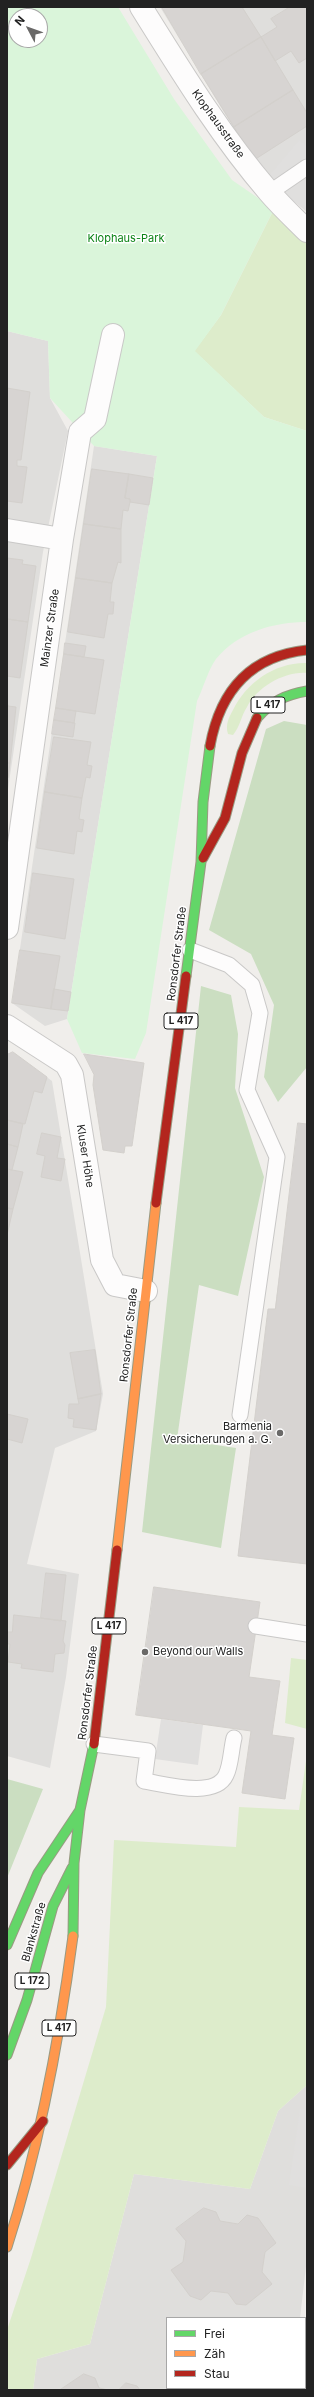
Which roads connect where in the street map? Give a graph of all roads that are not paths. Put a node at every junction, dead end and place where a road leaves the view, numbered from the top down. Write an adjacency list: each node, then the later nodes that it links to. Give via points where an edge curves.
1 (141, 7): 3 (street, Klophausstraße, via 186,80 233,148)
2 (307, 167): 3 (lane)
3 (269, 192): 4 (street, Klophausstraße)
4 (307, 231)
5 (113, 335): 7 (street, Mainzer Straße, via 95,418 80,432)
6 (7, 530): 7 (street)
7 (62, 539): 11 (street, Mainzer Straße)
8 (307, 650): 10 (main road, Ronsdorfer Straße / L 417, via 270,659 250,670 224,700 213,732 202,807)
9 (307, 691): 10 (main road, Ronsdorfer Straße / L 417, via 283,696 256,716 245,739 227,813)
10 (201, 862): 12 (main road, Ronsdorfer Straße / L 417)
11 (7, 928)
12 (190, 950): 14 (main road, Ronsdorfer Straße / L 417); 15 (lane, via 229,965 252,985 260,1013 247,1090 277,1157)
13 (7, 1026): 14 (street, Kluser Höhe, via 66,1064 72,1075 102,1260 115,1286)
14 (146, 1291): 19 (main road, Ronsdorfer Straße / L 417)
15 (240, 1415)
16 (256, 1626): 17 (lane)
17 (307, 1634)
18 (234, 1738): 19 (lane, via 226,1776 215,1787 199,1789 144,1781 148,1751)
19 (94, 1744): 20 (main road, Ronsdorfer Straße / L 417)
20 (80, 1810): 21 (main road, Ronsdorfer Straße / L 417); 22 (main road, Ronsdorfer Straße / L 417, via 38,1873)
21 (74, 1863): 23 (main road, Blankstraße / L 172); 24 (main road, Ronsdorfer Straße / L 417)
22 (26, 1898): 23 (main road); 25 (main road, Ronsdorfer Straße / L 417)
23 (46, 1904): 24 (main road, via 63,1914); 26 (main road, Blankstraße / L 172, via 27,2000)
24 (73, 1934): 27 (main road, Ronsdorfer Straße / L 417)
25 (7, 1945)
26 (7, 2055)
27 (43, 2121): 28 (main road); 29 (main road)
28 (7, 2165)
29 (7, 2248)

